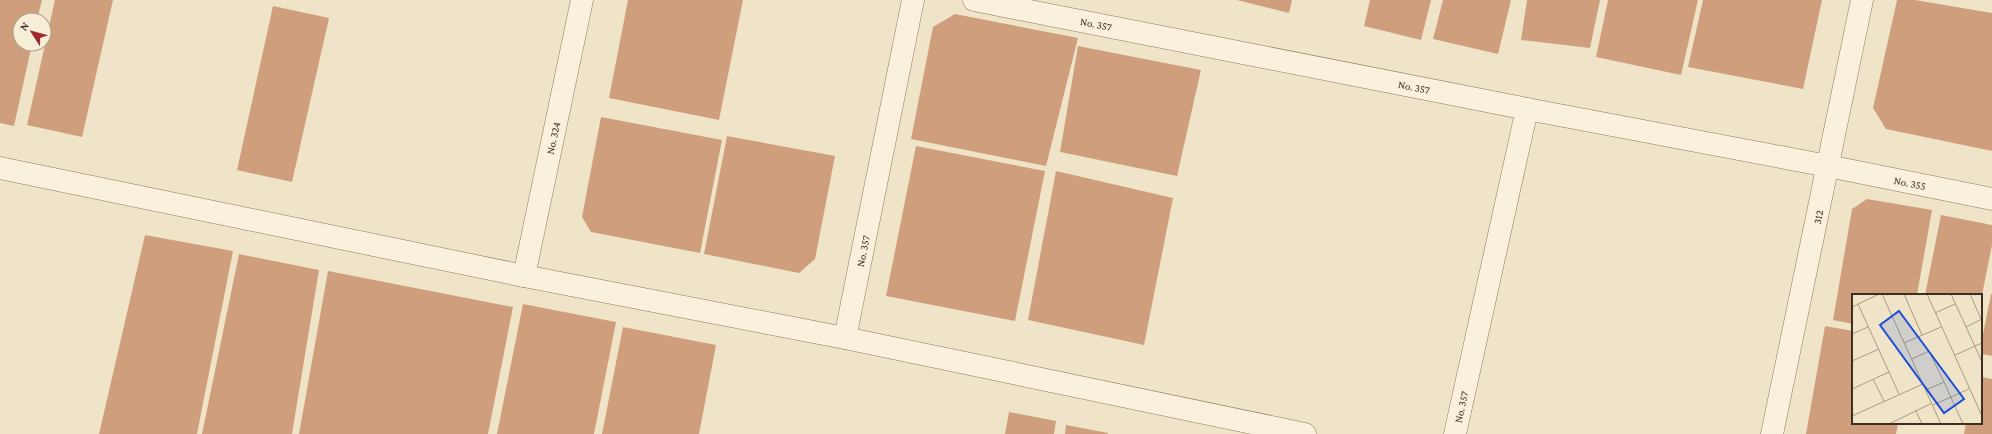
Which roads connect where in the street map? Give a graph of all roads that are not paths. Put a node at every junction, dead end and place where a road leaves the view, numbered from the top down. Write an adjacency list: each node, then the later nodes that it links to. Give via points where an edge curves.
1 (582, 0): 9 (street, No. 324)
2 (913, 0): 10 (street, No. 357)
3 (974, 0): 5 (street, No. 357)
4 (1862, 0): 6 (street, 312)
5 (1527, 109): 6 (street, No. 355); 12 (street, No. 357)
6 (1828, 166): 8 (street, No. 355); 13 (street, 312)
7 (0, 168): 9 (street)
8 (1992, 199)
9 (524, 276): 10 (street)
10 (845, 338): 11 (street)
11 (1305, 434)
12 (1455, 434)
13 (1772, 434)

